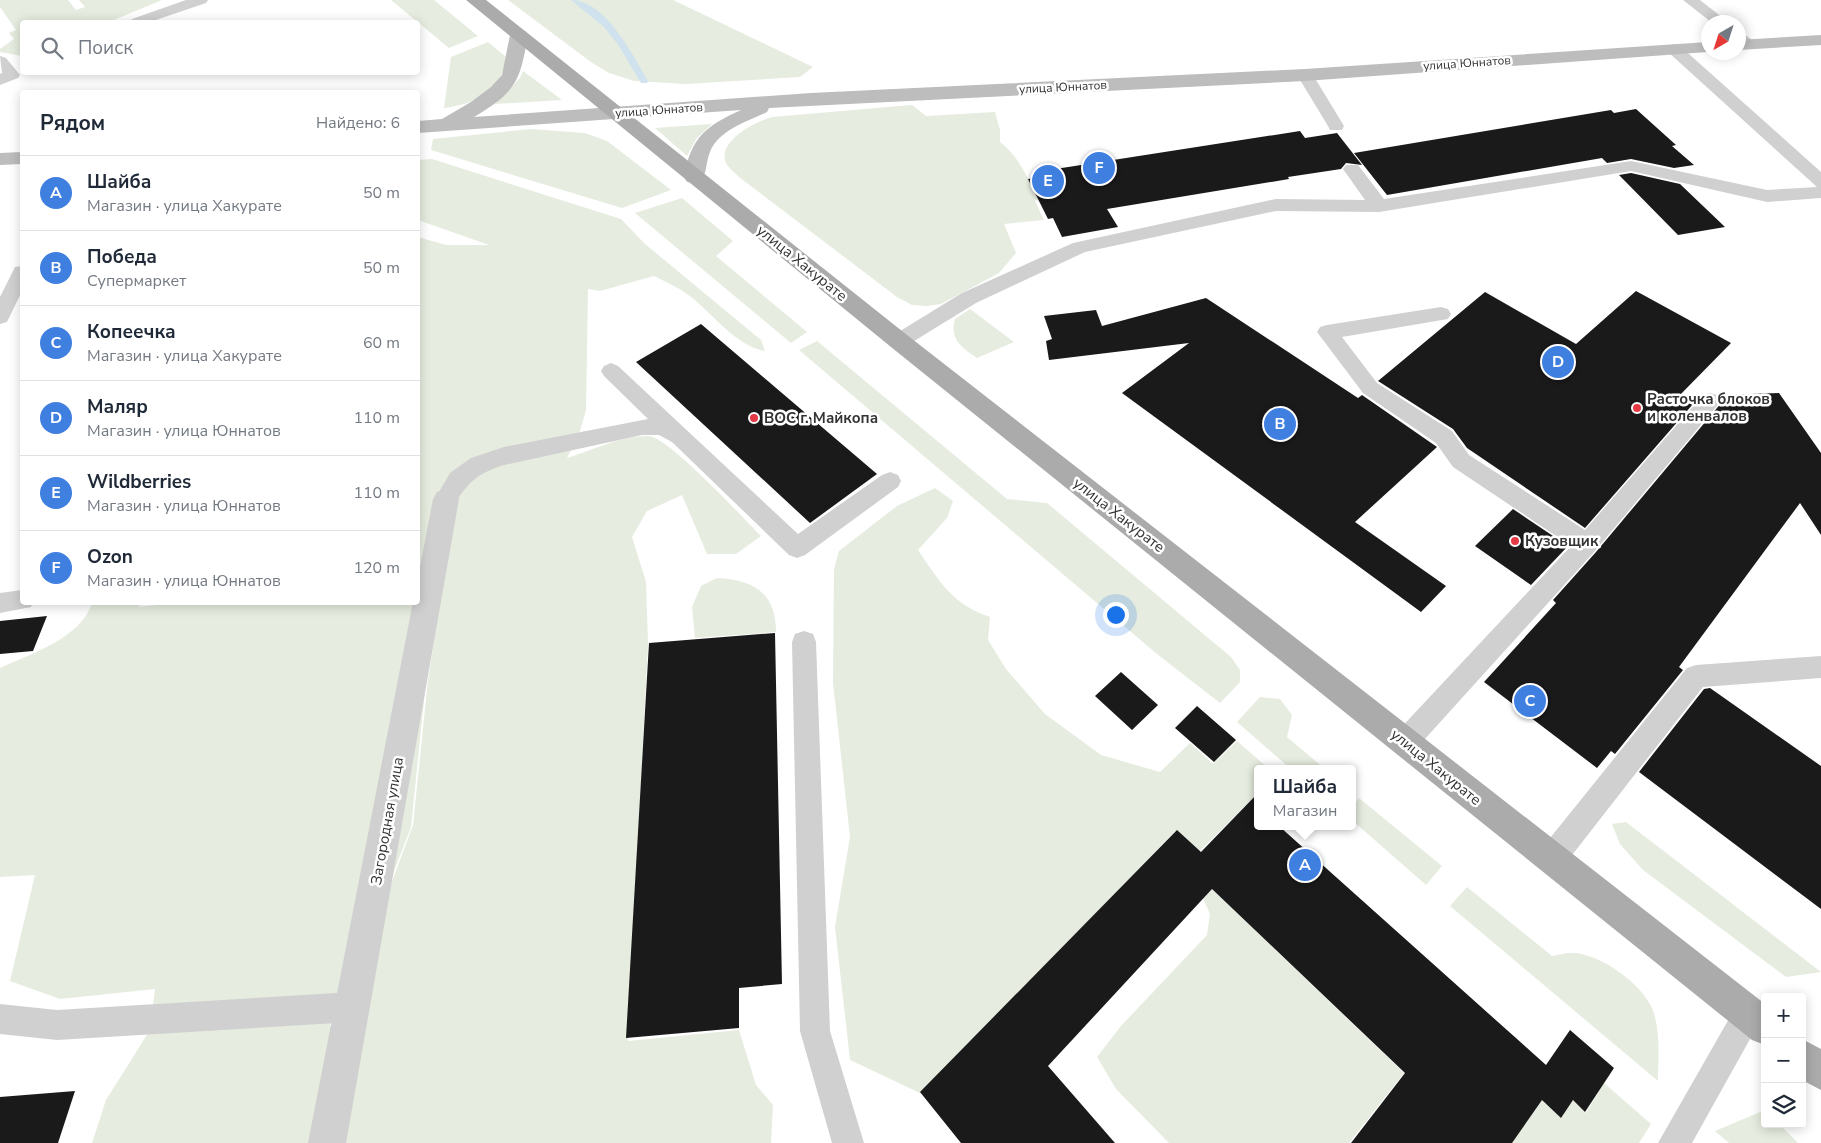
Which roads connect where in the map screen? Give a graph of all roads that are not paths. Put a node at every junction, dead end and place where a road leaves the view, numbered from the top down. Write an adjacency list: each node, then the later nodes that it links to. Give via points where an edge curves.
1 (201, 0): 5 (lane)
2 (475, 0): 6 (main road, улица Хакурате)
3 (1690, 0): 4 (lane)
4 (1710, 15)
5 (143, 20)
6 (519, 36): 15 (main road, улица Хакурате); 16 (main road, via 514,68 508,79 485,101)
7 (1821, 40): 8 (main road)
8 (1746, 42)
9 (1701, 47): 10 (main road, улица Юннатов)
10 (1674, 49): 12 (main road, улица Юннатов); 23 (lane)
11 (0, 61): 13 (lane, via 12,75)
12 (1305, 76): 14 (main road, улица Юннатов); 17 (lane)
13 (0, 80)
14 (770, 102): 15 (main road, улица Юннатов); 22 (main road, via 722,127 703,142)
15 (614, 113): 16 (main road, улица Юннатов); 22 (main road, улица Хакурате)
16 (444, 125): 18 (main road, улица Юннатов)
17 (1336, 126)
18 (420, 127)
19 (20, 158): 20 (main road)
20 (0, 159)
21 (1352, 169): 25 (lane)
22 (694, 177): 30 (main road, улица Хакурате)
23 (1821, 182)
24 (1821, 192): 25 (lane, via 1767,196 1631,166)
25 (1379, 206): 30 (lane, via 1276,205 1080,247 969,298)
26 (20, 276): 29 (lane)
27 (20, 313): 29 (lane)
28 (1441, 314): 36 (lane, via 1327,332 1370,388 1444,436 1461,461)
29 (0, 316)
30 (899, 341): 41 (main road, улица Хакурате)
31 (610, 370): 33 (lane)
32 (1710, 401): 36 (lane)
33 (680, 437): 34 (lane, via 797,548); 35 (lane, via 663,427 642,427 504,456 479,464 458,479)
34 (890, 481)
35 (446, 499): 43 (street, Загородная улица)
36 (1587, 544): 41 (lane)
37 (20, 600): 38 (lane)
38 (0, 602)
39 (804, 642): 49 (lane, via 815,1032)
40 (1821, 667): 42 (lane, via 1696,676)
41 (1406, 742): 42 (main road, улица Хакурате)
42 (1552, 858): 45 (main road, улица Хакурате)
43 (353, 1007): 44 (lane, via 57,1025); 48 (street, Загородная улица)
44 (0, 1019)
45 (1757, 1021): 50 (lane)
46 (1806, 1060): 47 (main road)
47 (1821, 1072)
48 (327, 1143)
49 (848, 1143)
50 (1674, 1143)

